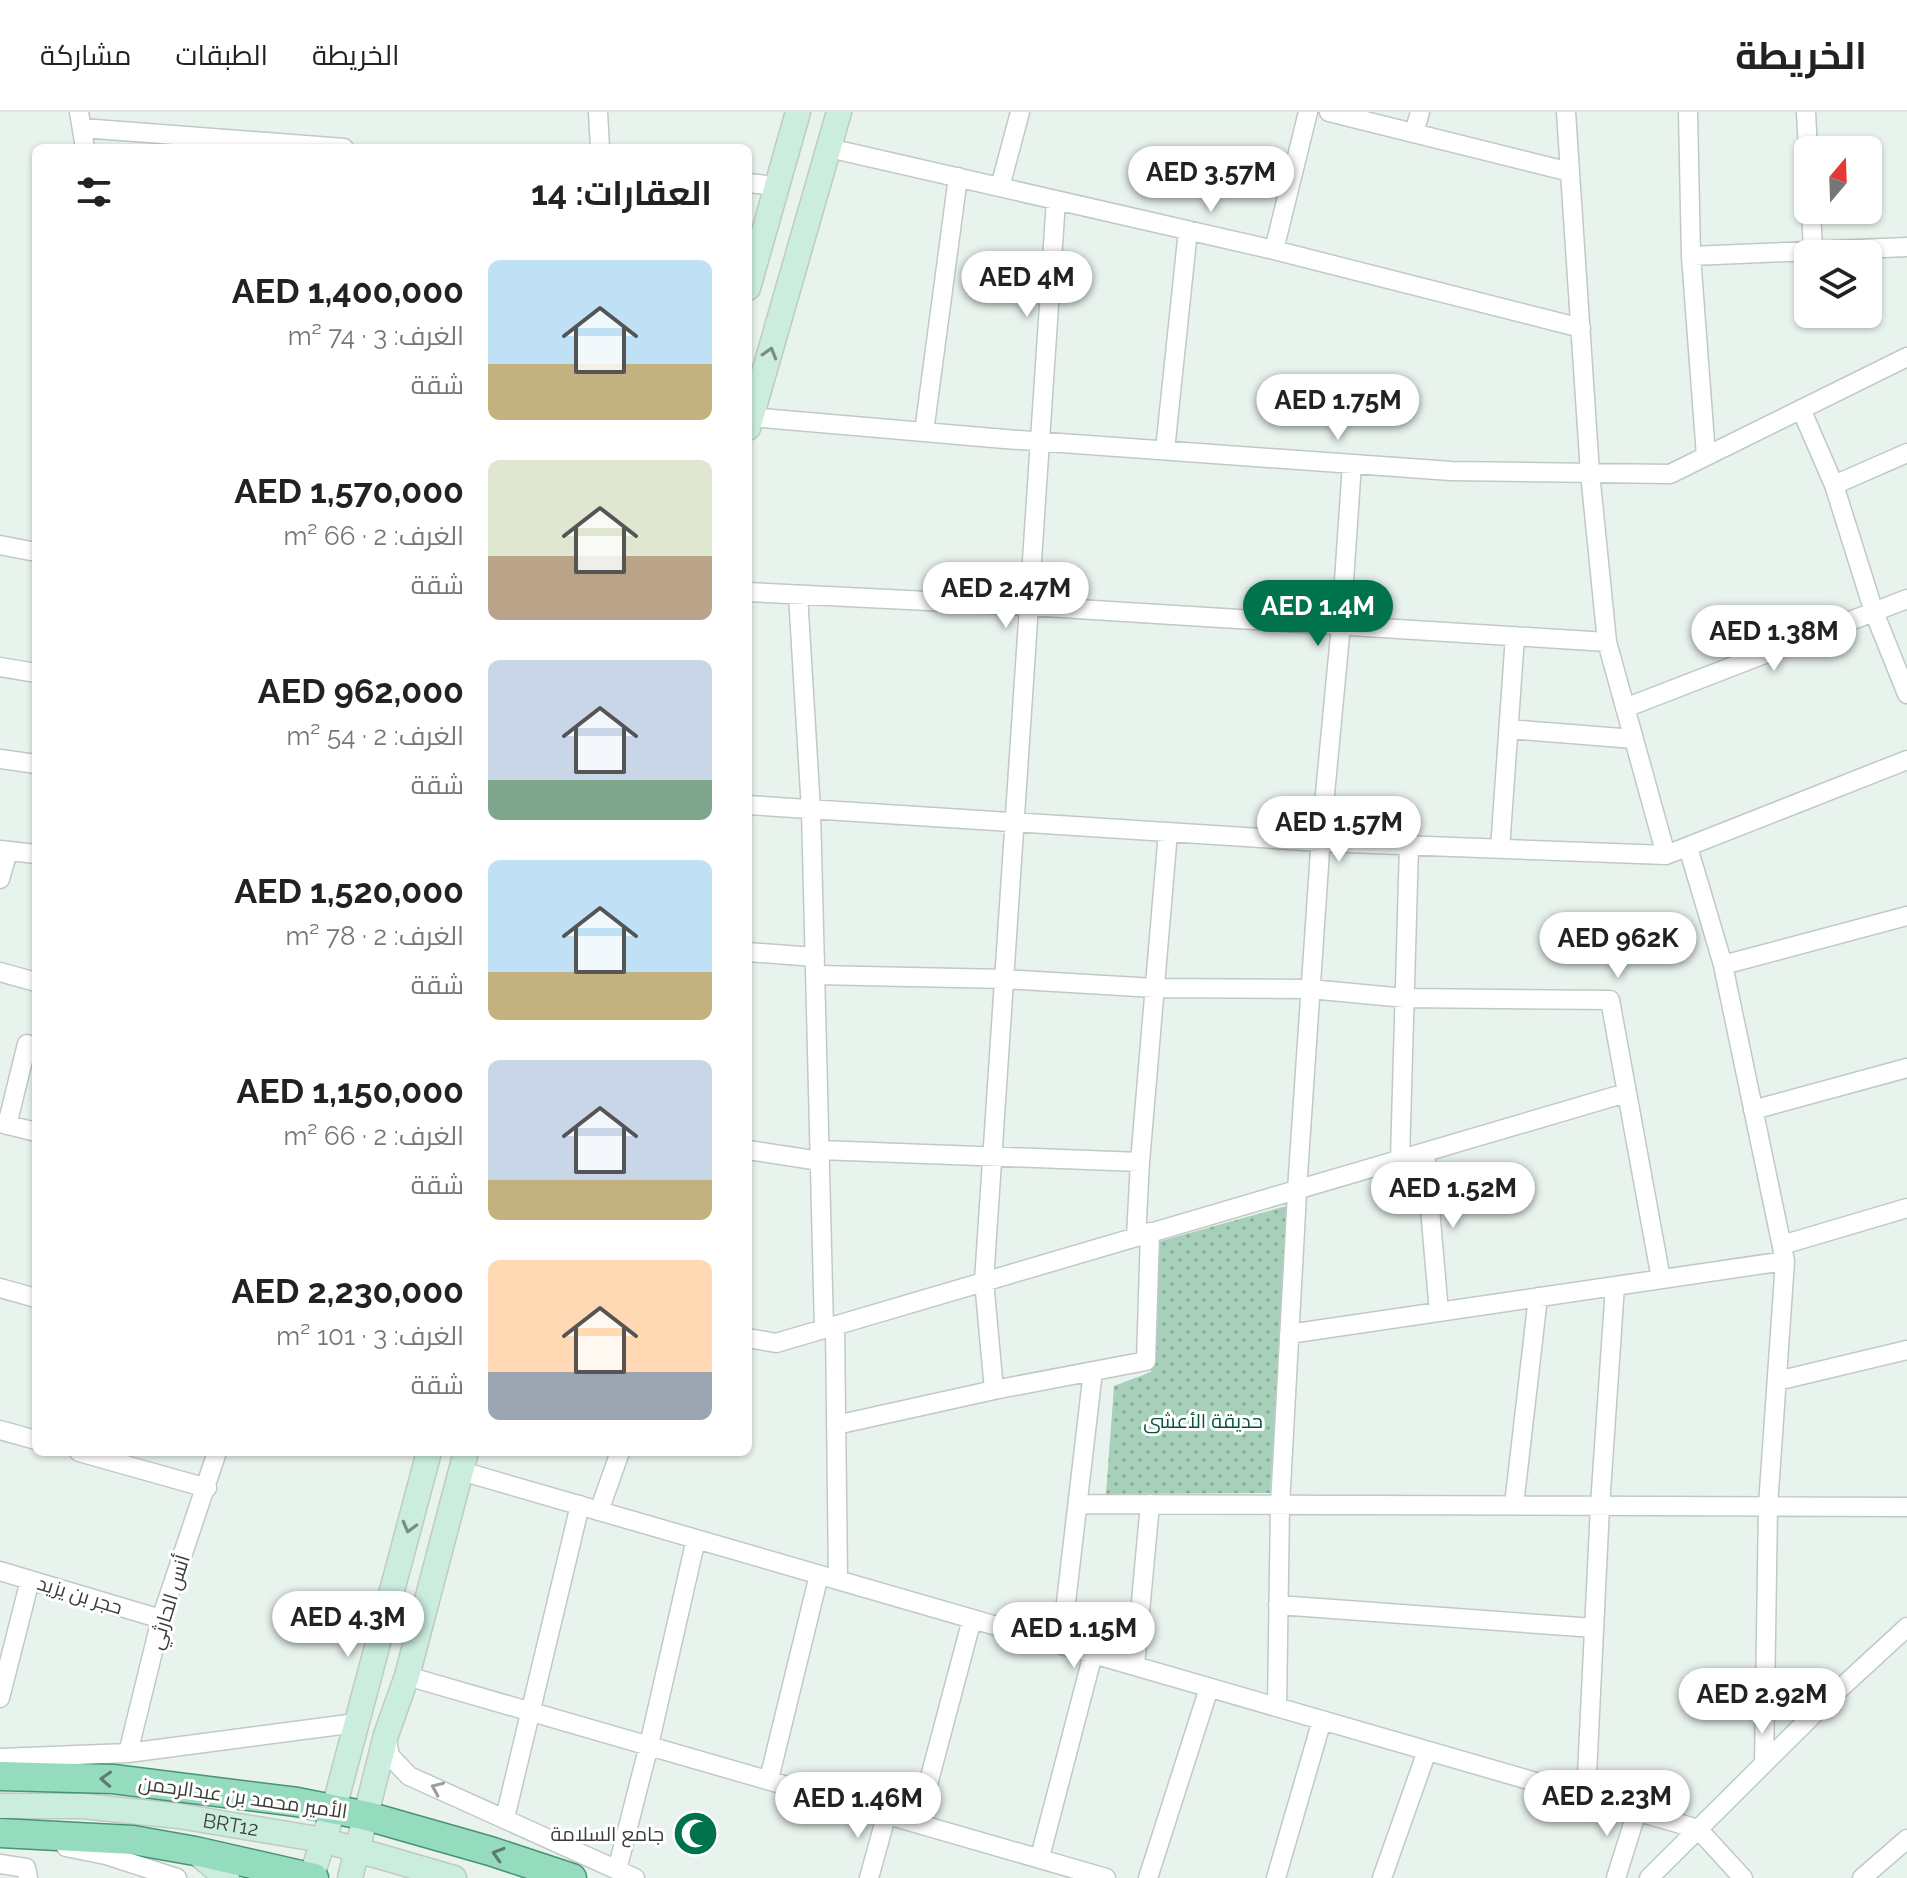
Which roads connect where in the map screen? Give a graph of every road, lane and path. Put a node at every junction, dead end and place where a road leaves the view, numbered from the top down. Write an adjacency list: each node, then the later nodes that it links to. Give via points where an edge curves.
1 (598, 112): 17 (street)
2 (798, 112): 22 (main road)
3 (839, 112): 18 (main road)
4 (1020, 112): 23 (street)
5 (1308, 112): 28 (street)
6 (1329, 112): 12 (street)
7 (1420, 112): 12 (street)
8 (1566, 112): 19 (street)
9 (1688, 112): 30 (street)
10 (1806, 112): 13 (street)
11 (80, 120): 14 (street); 15 (street)
12 (1414, 133): 19 (street)
13 (1807, 136)
14 (229, 143): 16 (street)
15 (84, 144)
16 (252, 144)
17 (600, 144)
18 (829, 148): 20 (street); 35 (main road, one-way to 18)
19 (1570, 172): 32 (street)
20 (958, 177): 23 (street); 37 (street)
21 (752, 183): 22 (street)
22 (777, 186): 31 (main road)
23 (1000, 187): 24 (street)
24 (1056, 200): 25 (street); 38 (street)
25 (1188, 230): 28 (street); 39 (street)
26 (1907, 247): 27 (street)
27 (1882, 248)
28 (1274, 250): 32 (street)
29 (1794, 252): 30 (street)
30 (1691, 256): 41 (street)
31 (752, 274)
32 (1581, 328): 43 (street)
33 (1907, 357): 34 (street)
34 (1801, 409): 41 (street); 44 (street)
35 (752, 415)
36 (752, 422): 37 (street)
37 (924, 432): 38 (street)
38 (1040, 441): 39 (street); 50 (street)
39 (1165, 450): 42 (street)
40 (1907, 453): 44 (street)
41 (1706, 456): 43 (street, via 1670,474)
42 (1352, 464): 43 (street); 52 (street)
43 (1590, 473): 54 (street)
44 (1834, 485): 51 (street)
45 (0, 545): 46 (street)
46 (32, 551)
47 (752, 592): 48 (street)
48 (798, 595): 50 (street); 65 (street)
49 (1907, 599): 51 (street)
50 (1029, 606): 52 (street); 66 (street)
51 (1874, 612): 57 (street); 58 (street)
52 (1341, 625): 53 (street); 68 (street)
53 (1515, 636): 54 (street); 59 (street)
54 (1607, 642): 58 (street)
55 (0, 667): 56 (street)
56 (32, 672)
57 (1907, 694)
58 (1625, 708): 60 (street)
59 (1509, 729): 60 (street); 71 (street)
60 (1634, 739): 74 (street)
61 (0, 759): 63 (street)
62 (1907, 760): 70 (street)
63 (32, 763)
64 (752, 805): 65 (street)
65 (811, 810): 66 (street); 79 (street)
66 (1015, 823): 67 (street); 81 (street)
67 (1168, 832): 68 (street); 83 (street)
68 (1321, 842): 69 (street); 84 (street)
69 (1409, 846): 71 (street); 85 (street)
70 (1688, 847): 74 (street); 78 (street)
71 (1500, 849): 74 (street)
72 (4, 850): 73 (street); 75 (street)
73 (32, 854)
74 (1666, 855)
75 (0, 879)
76 (1907, 916): 78 (street)
77 (752, 953): 79 (street)
78 (1723, 965): 89 (street)
79 (815, 966): 81 (street); 94 (street)
80 (0, 972): 82 (street)
81 (1005, 979): 83 (street); 95 (street)
82 (32, 981)
83 (1155, 988): 84 (street); 97 (street)
84 (1310, 989): 85 (street); 98 (street)
85 (1405, 998): 88 (street, via 1610,1000); 96 (street)
86 (27, 1044): 90 (street)
87 (1907, 1068): 89 (street)
88 (1626, 1093): 93 (street); 102 (street)
89 (1753, 1110): 101 (street)
90 (3, 1124): 91 (street)
91 (32, 1131)
92 (752, 1150): 94 (street)
93 (1425, 1152): 96 (street); 108 (street)
94 (820, 1156): 95 (street); 109 (street)
95 (993, 1156): 97 (street); 103 (street)
96 (1400, 1159): 98 (street)
97 (1140, 1162): 100 (street)
98 (1297, 1189): 100 (street); 110 (street)
99 (1907, 1208): 101 (street)
100 (1143, 1234): 103 (street); 113 (street, via 1146,1361)
101 (1784, 1253): 102 (street); 114 (street)
102 (1661, 1279): 104 (street)
103 (984, 1281): 109 (street); 115 (street)
104 (1615, 1286): 107 (street); 130 (street)
105 (0, 1288): 106 (street)
106 (32, 1297)
107 (1538, 1297): 108 (street); 129 (street)
108 (1439, 1312): 110 (street)
109 (829, 1327): 111 (street, via 776,1343); 116 (street)
110 (1289, 1334): 128 (street)
111 (752, 1339)
112 (1907, 1350): 114 (street)
113 (1093, 1371): 115 (street); 125 (street)
114 (1777, 1381): 131 (street)
115 (994, 1390): 116 (street)
116 (836, 1425): 136 (street)
117 (0, 1430): 118 (street)
118 (32, 1439)
119 (93, 1456): 124 (street)
120 (216, 1456): 124 (street, أنس الحارثي)
121 (428, 1456): 152 (main road, one-way to 152)
122 (619, 1456): 133 (street)
123 (463, 1462): 127 (street); 146 (main road)
124 (207, 1488): 139 (street, أنس الحارثي)
125 (1079, 1504): 126 (street); 143 (street)
126 (1150, 1504): 128 (street); 145 (street)
127 (580, 1505): 133 (street); 150 (street)
128 (1280, 1505): 129 (street); 138 (street)
129 (1514, 1505): 130 (street)
130 (1600, 1506): 131 (street); 142 (street)
131 (1768, 1506): 132 (street); 158 (street)
132 (1907, 1507)
133 (599, 1511): 134 (street)
134 (696, 1539): 136 (street); 154 (street)
135 (0, 1571): 137 (street, حجر بن يزيد)
136 (829, 1577): 140 (street); 160 (street)
137 (30, 1580): 139 (street, حجر بن يزيد); 148 (street)
138 (1278, 1605): 142 (street); 149 (street)
139 (161, 1619): 156 (street, أنس الحارثي)
140 (972, 1619): 143 (street); 168 (street)
141 (1907, 1627): 158 (street)
142 (1594, 1628): 161 (street)
143 (1061, 1645): 144 (street)
144 (1093, 1654): 145 (street); 175 (street)
145 (1135, 1666): 147 (street)
146 (407, 1676): 150 (street); 153 (main road)
147 (1209, 1688): 149 (street); 187 (street)
148 (0, 1698)
149 (1277, 1707): 151 (street)
150 (532, 1712): 154 (street); 167 (street)
151 (1322, 1720): 155 (street); 188 (street)
152 (356, 1723): 156 (street, الأمير محمد بن عبدالرحمن); 163 (main road)
153 (386, 1735): 166 (main road); 167 (street, one-way to 153, via 409,1776 390,1756)
154 (649, 1745): 160 (street); 178 (street)
155 (1427, 1751): 161 (street); 189 (street)
156 (128, 1753): 157 (street, الأمير محمد بن عبدالرحمن)
157 (0, 1758)
158 (1764, 1764): 169 (street)
159 (0, 1776): 163 (main road, الأمير محمد بن عبدالرحمن, one-way to 159, via 113,1779)
160 (769, 1779): 165 (street)
161 (1586, 1796): 164 (street)
162 (0, 1806): 172 (main road, BRT12, via 96,1807)
163 (334, 1808): 166 (main road, الأمير محمد بن عبدالرحمن); 172 (main road)
164 (1637, 1811): 169 (street); 190 (street)
165 (887, 1813): 168 (street); 185 (street)
166 (367, 1816): 173 (main road); 184 (main road, الأمير محمد بن عبدالرحمن, one-way to 166)
167 (505, 1818): 178 (street)
168 (918, 1822): 175 (street)
169 (1698, 1829): 191 (street); 192 (street)
170 (0, 1834): 174 (main road, via 133,1840); 179 (street, via 106,1855)
171 (1907, 1839): 193 (street)
172 (323, 1840): 173 (main road, BRT12); 181 (main road)
173 (358, 1850): 182 (main road); 183 (main road, BRT12)
174 (195, 1851): 180 (main road); 181 (main road)
175 (1040, 1857): 186 (street)
176 (0, 1864): 177 (street)
177 (27, 1873)
178 (630, 1876)
179 (177, 1878)
180 (227, 1878)
181 (312, 1878)
182 (350, 1878)
183 (454, 1878)
184 (572, 1878)
185 (869, 1878)
186 (1106, 1878)
187 (1148, 1878)
188 (1276, 1878)
189 (1382, 1878)
190 (1616, 1878)
191 (1649, 1878)
192 (1743, 1878)
193 (1862, 1878)

